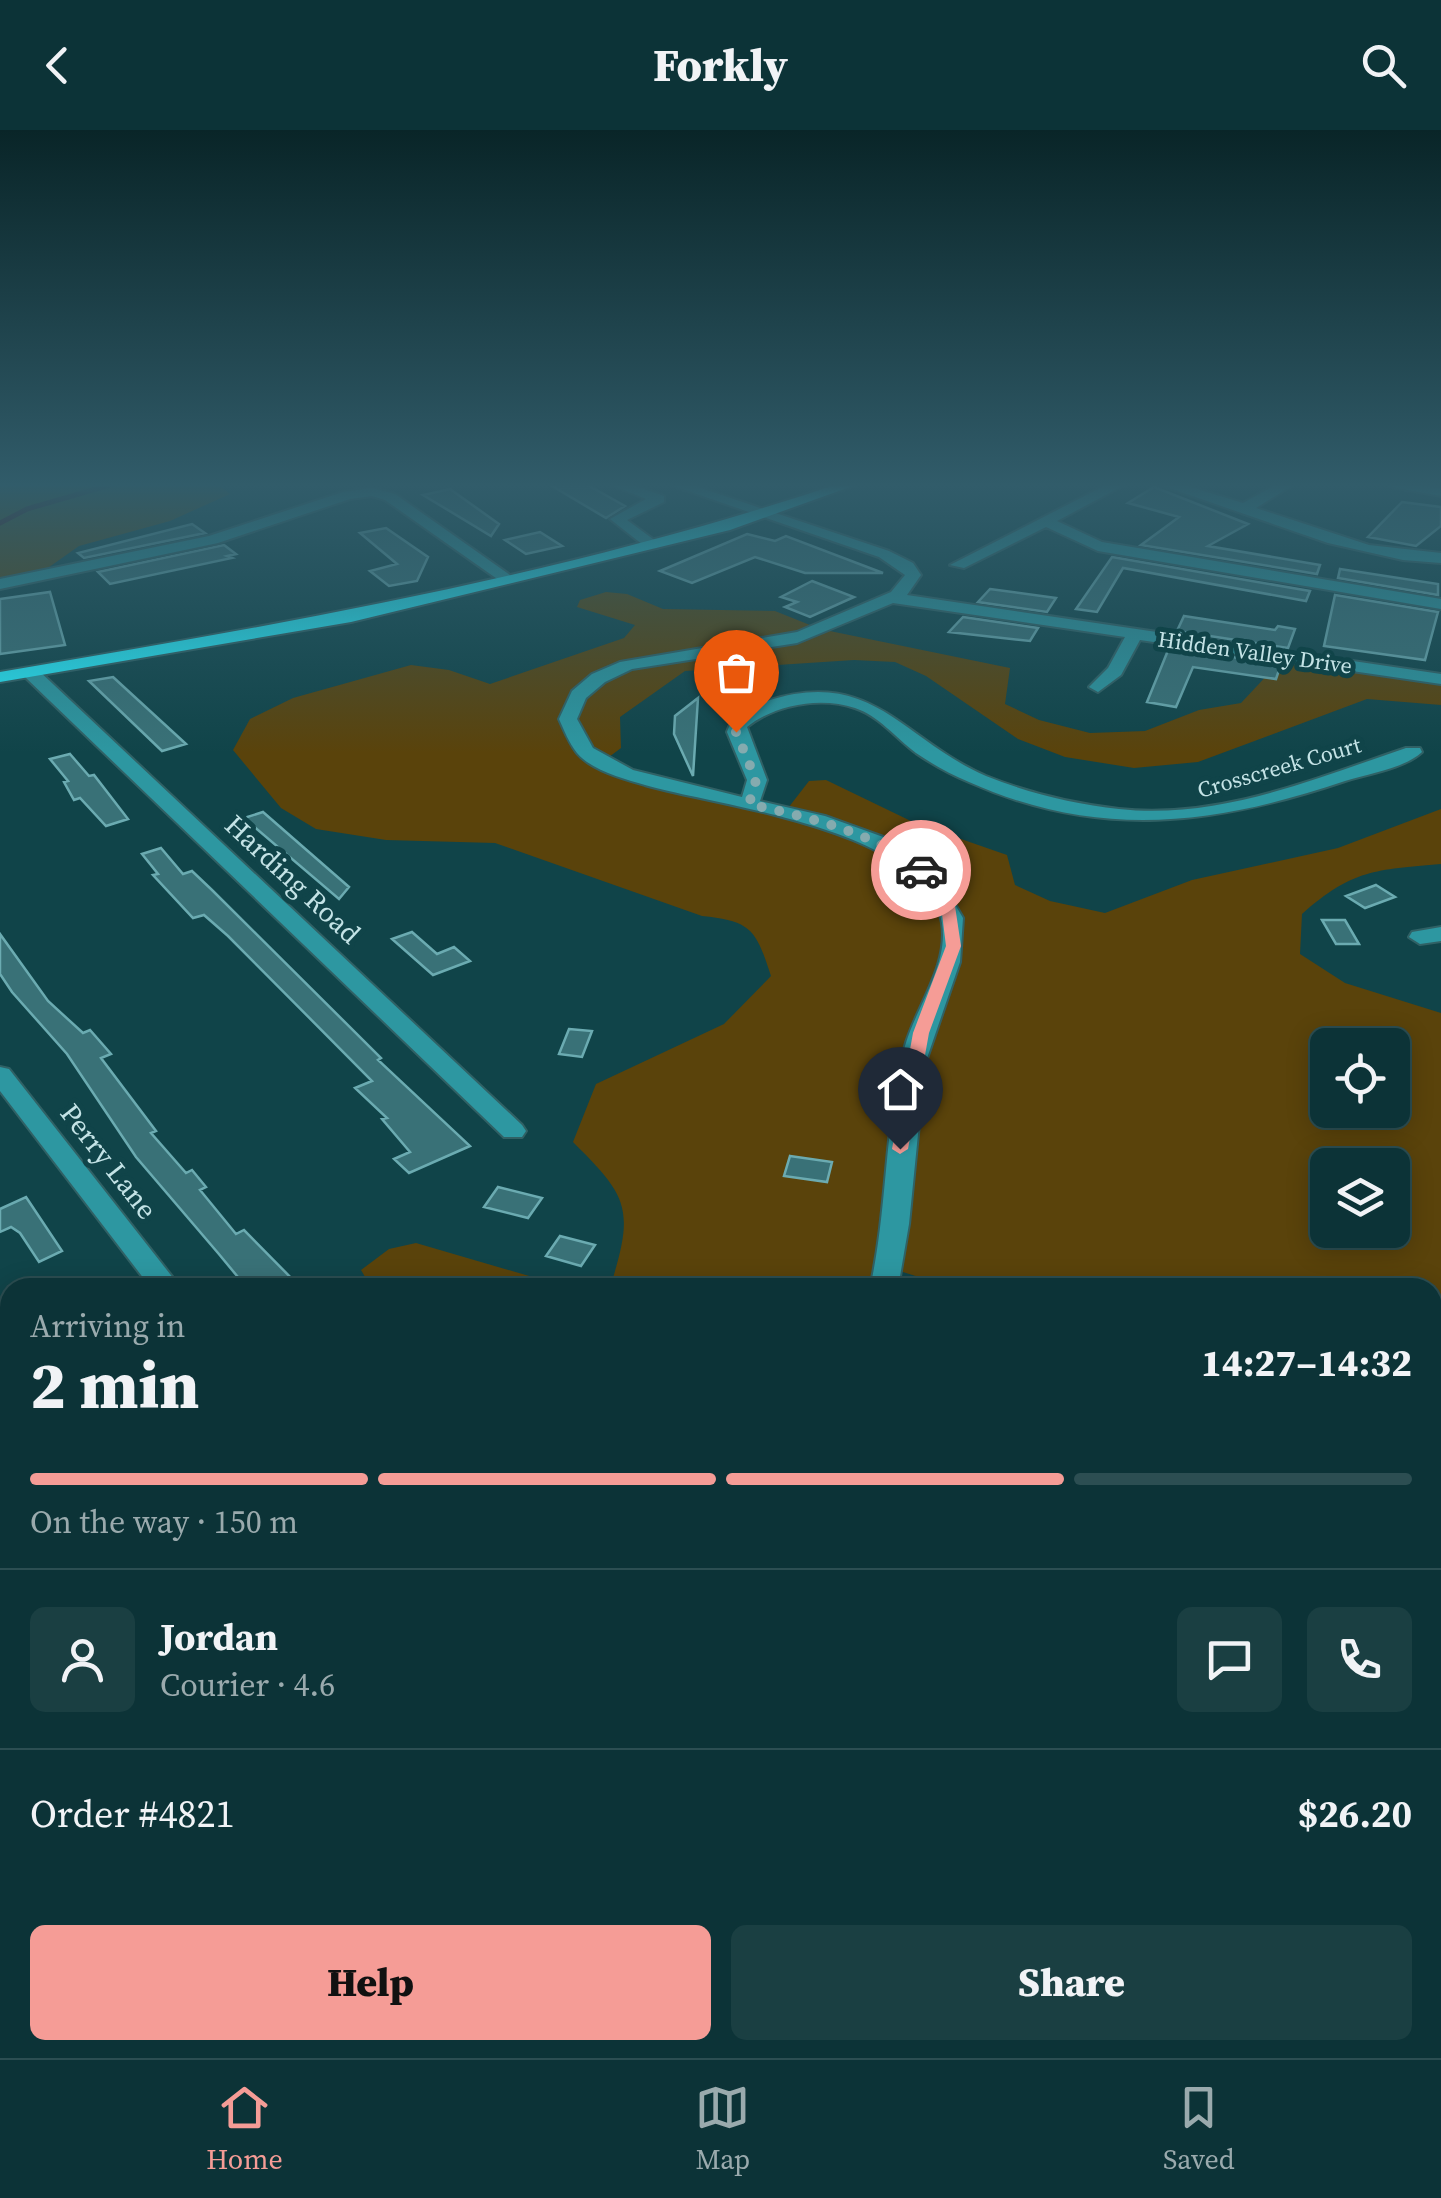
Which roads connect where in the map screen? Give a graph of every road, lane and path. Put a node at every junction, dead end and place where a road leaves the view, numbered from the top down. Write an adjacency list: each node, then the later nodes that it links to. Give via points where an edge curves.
1 (53, 573): 7 (street)
2 (499, 573): 6 (street)
3 (538, 573): 6 (main road)
4 (911, 573): 8 (street)
5 (1258, 573): 9 (street)
6 (509, 580): 11 (main road, via 270,634)
7 (0, 584)
8 (891, 598): 10 (street, Hidden Valley Drive); 16 (street, via 794,638 627,666 572,706 568,726 574,740 600,763 648,782)
9 (1441, 604)
10 (1135, 634): 13 (street, Hidden Valley Drive); 14 (street)
11 (30, 672): 12 (main road); 18 (street, Harding Road)
12 (0, 677)
13 (1441, 679)
14 (1098, 688)
15 (1412, 752): 16 (street, Crosscreek Court, via 1236,810 1146,817 1015,793 950,766 870,708 812,700 768,708 738,725 756,780)
16 (749, 804): 20 (street, via 830,824 888,848 920,869 948,906 954,946 921,1033)
17 (0, 1074): 19 (street, Perry Lane)
18 (513, 1131)
19 (159, 1278)
20 (886, 1278)

